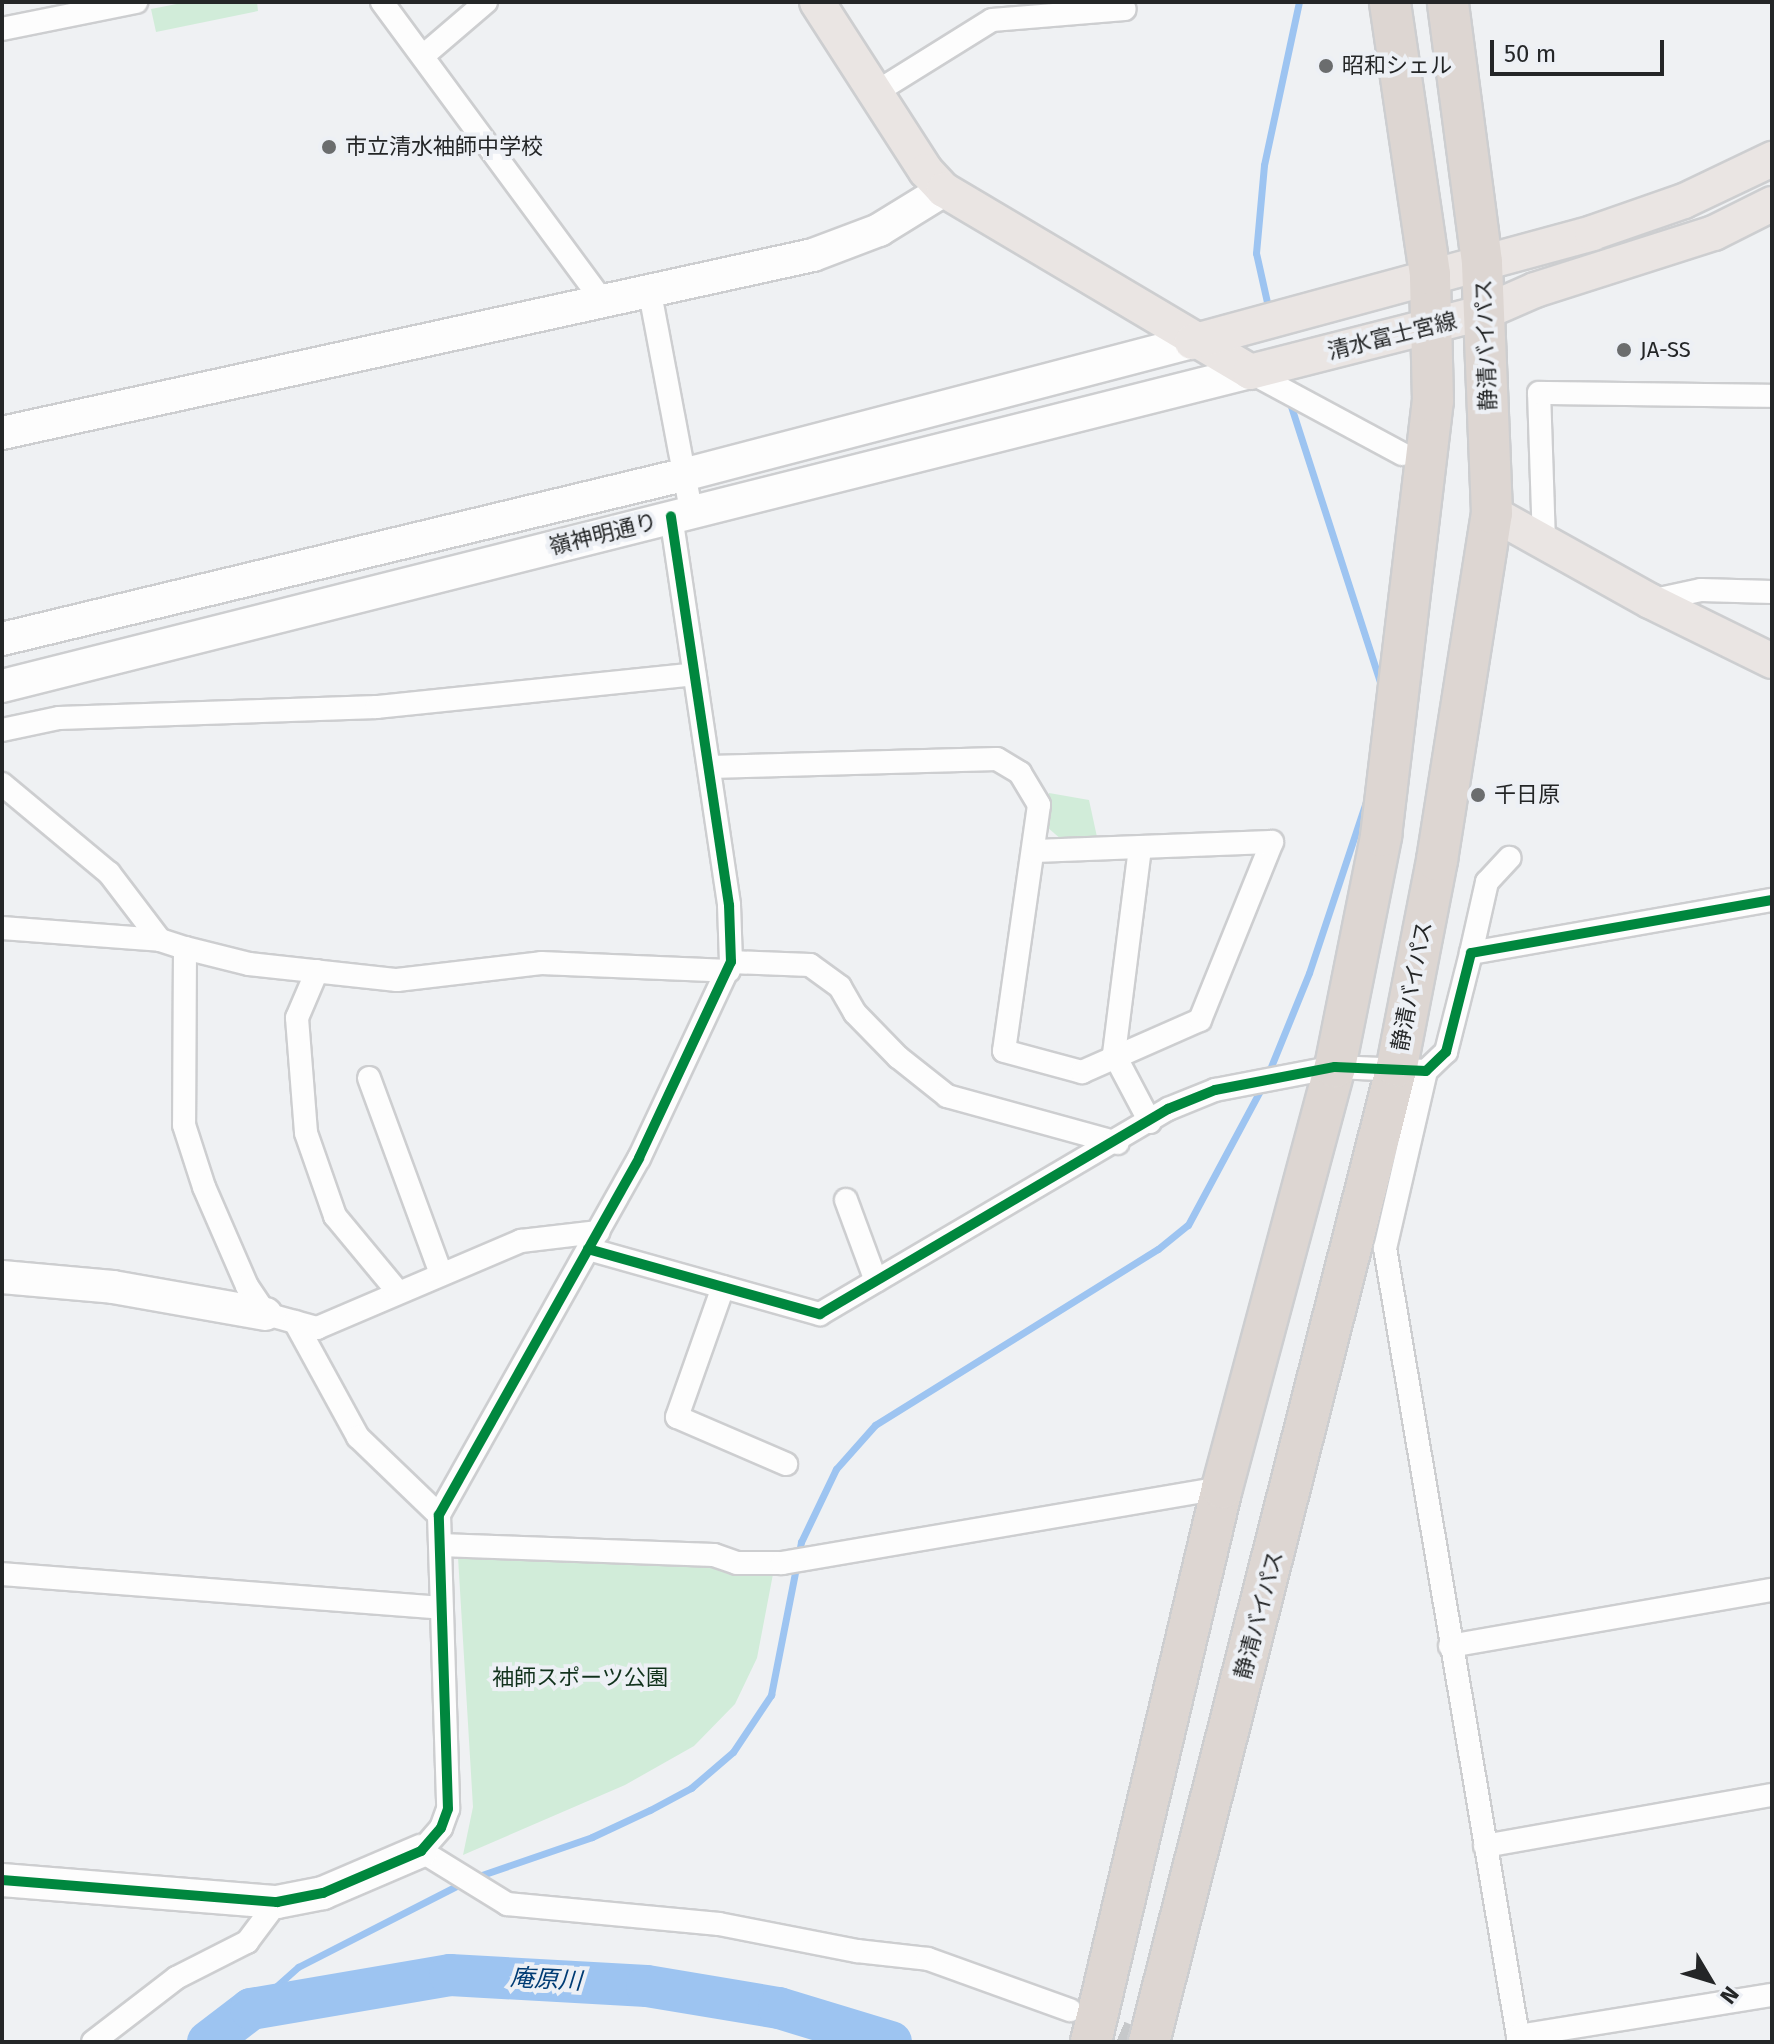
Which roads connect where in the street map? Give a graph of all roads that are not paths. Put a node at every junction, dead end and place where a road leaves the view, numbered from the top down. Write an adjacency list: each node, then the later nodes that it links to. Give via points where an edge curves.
1 (136, 2): 8 (street)
2 (382, 2): 9 (street)
3 (486, 2): 9 (street)
4 (817, 2): 10 (main road)
5 (1390, 2): 15 (highway)
6 (1448, 2): 14 (highway, 静清バイパス)
7 (1125, 9): 10 (street, via 992,20)
8 (2, 29)
9 (423, 56): 17 (street)
10 (878, 91): 12 (main road, via 926,171)
11 (1772, 159): 14 (main road, via 1684,201)
12 (944, 190): 16 (main road, via 879,230 813,255); 20 (main road)
13 (1772, 204): 18 (main road, 清水富士宮線, via 1714,233 1535,290)
14 (1482, 262): 15 (main road); 18 (highway, 静清バイパス)
15 (1430, 274): 19 (highway); 20 (main road)
16 (650, 293): 17 (main road); 25 (street)
17 (605, 304): 23 (main road)
18 (1485, 312): 19 (main road, 清水富士宮線); 26 (highway, 静清バイパス)
19 (1429, 327): 21 (main road, 清水富士宮線); 49 (highway, via 1433,401 1428,471 1396,726 1381,836)
20 (1192, 342): 21 (main road); 25 (main road, 嶺神明通り)
21 (1250, 372): 24 (street); 27 (main road, 嶺神明通り)
22 (1772, 396): 28 (street, via 1539,393)
23 (2, 433)
24 (1402, 454)
25 (683, 475): 27 (street); 31 (main road, 嶺神明通り)
26 (1492, 513): 28 (main road); 50 (highway, 静清バイパス, via 1437,860)
27 (681, 514): 33 (street); 34 (main road, 嶺神明通り)
28 (1544, 542): 30 (main road)
29 (1772, 592): 30 (street, via 1701,590)
30 (1650, 601): 32 (main road)
31 (2, 639)
32 (1772, 661)
33 (694, 674): 35 (street, via 377,707 59,718); 36 (street)
34 (2, 686)
35 (2, 730)
36 (710, 767): 39 (street, via 997,759 1020,773 1039,805); 46 (street, via 729,905)
37 (2, 784): 43 (street, via 109,873)
38 (1140, 848): 39 (street); 48 (street); 48 (street, via 1272,842 1200,1020)
39 (1033, 851): 48 (street, via 1004,1051 1082,1072)
40 (1509, 858): 45 (street, via 1487,882)
41 (1772, 900): 45 (street)
42 (2, 928): 43 (street)
43 (160, 940): 44 (street)
44 (185, 948): 47 (street, via 249,964); 61 (street, via 184,1125 247,1286)
45 (1471, 953): 50 (street, via 1446,1052)
46 (730, 966): 47 (street, via 541,963 397,980); 53 (street, via 810,965 840,987 855,1013 898,1057 947,1096); 55 (street)
47 (317, 971): 60 (street, via 297,1018 306,1133 335,1216)
48 (1114, 1054): 52 (street)
49 (1335, 1067): 50 (street); 52 (street, via 1215,1090); 63 (highway)
50 (1411, 1069): 69 (street, via 1385,1248); 79 (highway, 静清バイパス)
51 (369, 1078): 56 (street)
52 (1150, 1122): 53 (street)
53 (1118, 1143): 58 (street)
54 (846, 1200): 58 (street)
55 (593, 1240): 56 (street, via 521,1241); 59 (street); 64 (street)
56 (441, 1274): 60 (street)
57 (2, 1277): 61 (main road, via 113,1287)
58 (876, 1281): 59 (street, via 820,1314)
59 (723, 1287): 62 (street, via 677,1417)
60 (398, 1292): 61 (street, via 317,1328)
61 (280, 1318): 64 (street, via 358,1437)
62 (786, 1464)
63 (1222, 1488): 65 (street, via 782,1563 737,1563 714,1555); 76 (highway)
64 (439, 1515): 65 (street)
65 (440, 1545): 68 (street)
66 (2, 1574): 68 (street)
67 (1772, 1590): 69 (street)
68 (441, 1608): 72 (street, via 448,1809 441,1828)
69 (1450, 1646): 71 (street)
70 (1772, 1795): 71 (street)
71 (1485, 1846): 77 (street)
72 (421, 1851): 74 (main road, via 323,1893); 76 (street, via 507,1904 719,1924 928,1959)
73 (2, 1880): 74 (main road)
74 (277, 1902): 78 (street, via 247,1942 176,1978)
75 (1772, 1995): 77 (street)
76 (1081, 2026)
77 (1518, 2039)
78 (93, 2042)
79 (1149, 2042)

